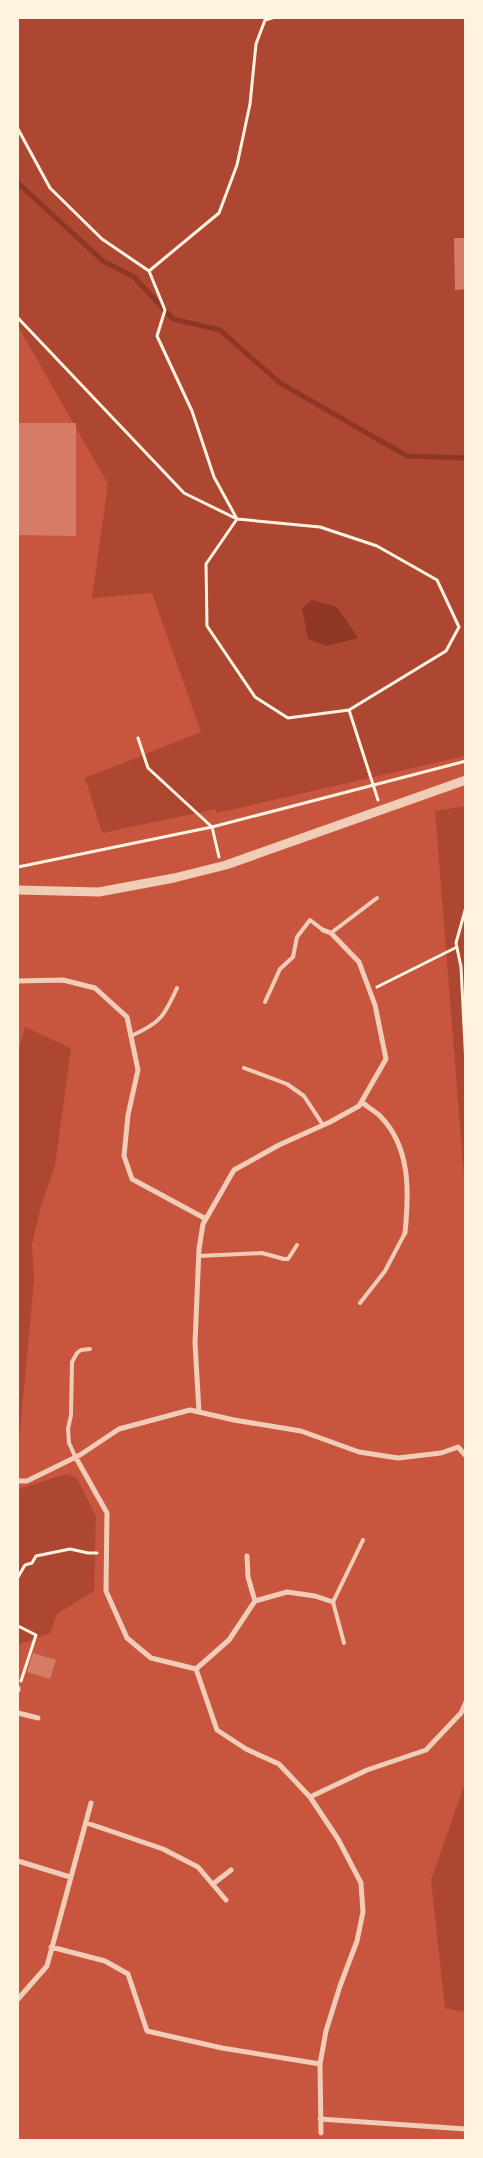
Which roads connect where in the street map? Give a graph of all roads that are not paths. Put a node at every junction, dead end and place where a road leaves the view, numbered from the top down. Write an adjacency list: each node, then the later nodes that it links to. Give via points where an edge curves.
1 (466, 780): 2 (street, via 221,867 98,892)
2 (18, 890)
3 (377, 898): 5 (lane)
4 (323, 930): 5 (street); 8 (lane, via 310,920 297,937 293,958 280,969)
5 (331, 933): 11 (street, via 359,962 375,1005 386,1059)
6 (18, 982): 9 (street, via 63,980 95,988 127,1017)
7 (176, 988): 9 (lane, via 165,1014)
8 (265, 1002)
9 (131, 1036): 13 (street, via 138,1070 128,1115 124,1156 132,1179)
10 (244, 1068): 12 (lane, via 287,1084 304,1096)
11 (362, 1102): 12 (street); 14 (street, via 380,1116 397,1140 406,1170)
12 (324, 1125): 13 (street, via 279,1144 234,1170)
13 (206, 1219): 16 (street)
14 (405, 1234): 17 (lane, via 385,1271)
15 (297, 1245): 16 (lane, via 288,1259 262,1253)
16 (199, 1256): 19 (street, via 195,1343)
17 (360, 1303)
18 (90, 1349): 20 (lane, via 81,1350 72,1362 68,1429 69,1443)
19 (199, 1412): 20 (street, via 190,1410 118,1428); 21 (street, via 301,1431 359,1452 398,1458 441,1453 458,1447)
20 (75, 1456): 22 (street, via 28,1481); 28 (street, via 107,1513 106,1590 127,1638 151,1658)
21 (466, 1456)
22 (18, 1481)
23 (363, 1540): 26 (lane)
24 (248, 1556): 25 (street, via 246,1566)
25 (255, 1601): 26 (street, via 287,1592); 28 (street, via 228,1640)
26 (333, 1602): 27 (lane)
27 (344, 1643)
28 (196, 1669): 32 (street, via 217,1730 246,1749 279,1764)
29 (466, 1702): 32 (street, via 461,1713 426,1750 367,1770)
30 (18, 1713): 31 (street)
31 (38, 1718)
32 (310, 1798): 42 (street, via 338,1839 361,1882 363,1912 358,1942 340,1986)
33 (91, 1803): 34 (street)
34 (87, 1822): 37 (street); 38 (street, via 163,1849 198,1867)
35 (18, 1861): 37 (street)
36 (231, 1870): 38 (street)
37 (70, 1877): 40 (street)
38 (213, 1884): 39 (street)
39 (226, 1900)
40 (52, 1947): 41 (street, via 46,1966); 42 (street, via 105,1961 128,1974 146,2031 222,2048)
41 (18, 1999)
42 (320, 2064): 43 (street)
43 (320, 2119): 44 (street); 45 (street)
44 (466, 2129)
45 (321, 2133)

